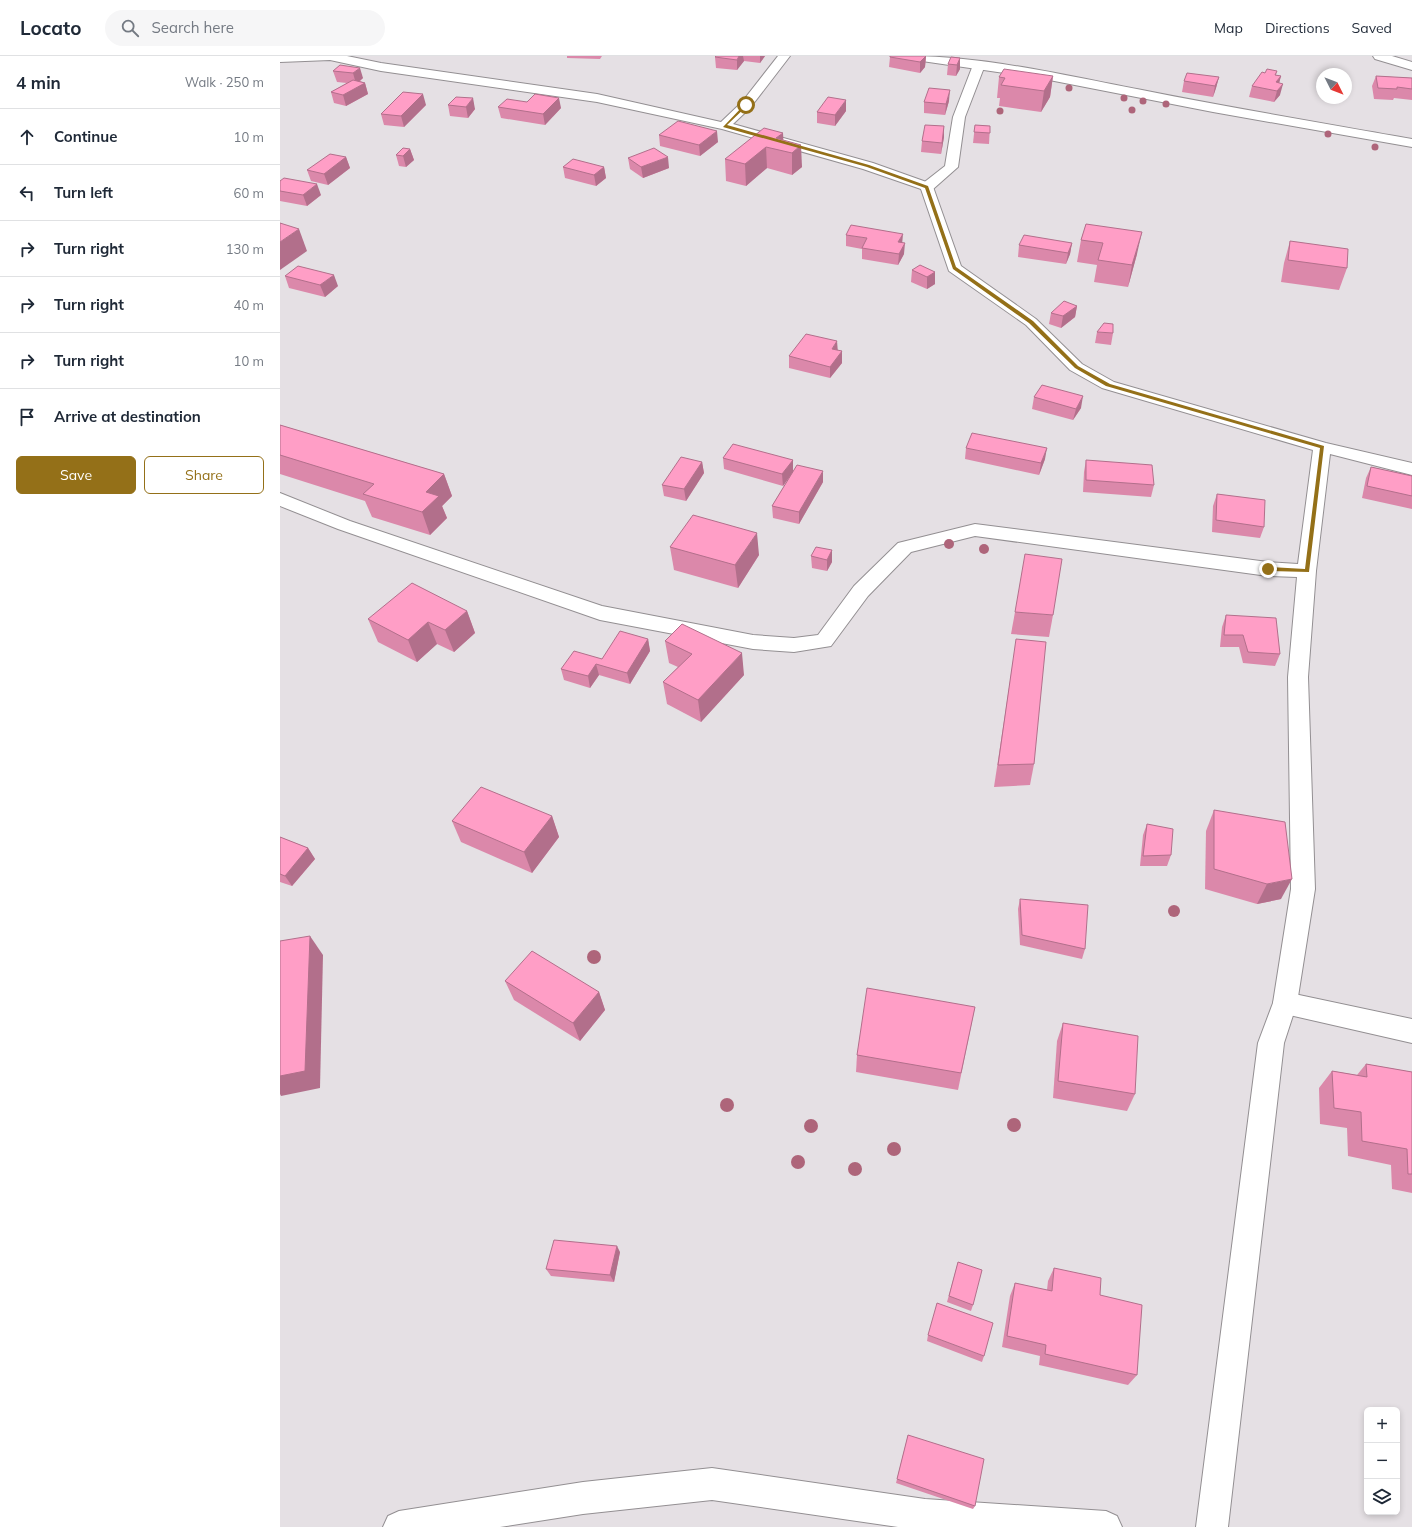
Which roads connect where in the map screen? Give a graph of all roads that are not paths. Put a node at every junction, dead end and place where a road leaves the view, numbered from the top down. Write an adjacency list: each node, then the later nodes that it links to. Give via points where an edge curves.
1 (330, 56): 5 (street); 8 (street, via 395,69 598,98)
2 (784, 56): 8 (street, via 746,105)
3 (915, 56): 6 (street)
4 (1379, 56): 7 (street)
5 (280, 58)
6 (979, 65): 9 (street); 10 (street, via 959,117 951,167)
7 (1412, 66)
8 (724, 126): 10 (street, via 868,166)
9 (1412, 143)
10 (927, 187): 11 (street, via 954,268 1031,322 1076,367 1108,385)
11 (1322, 447): 12 (street); 14 (street)
12 (1412, 469)
13 (280, 499): 14 (street, via 344,525 600,613 753,642 794,646 824,641 861,592 905,546 975,530 1268,569)
14 (1307, 571): 15 (street, via 1298,677 1303,889)
15 (1285, 1003): 16 (street); 19 (street, via 1271,1043)
16 (1412, 1030)
17 (399, 1527): 18 (street, via 583,1498 712,1484 925,1515)
18 (1106, 1527)
19 (1212, 1527)

